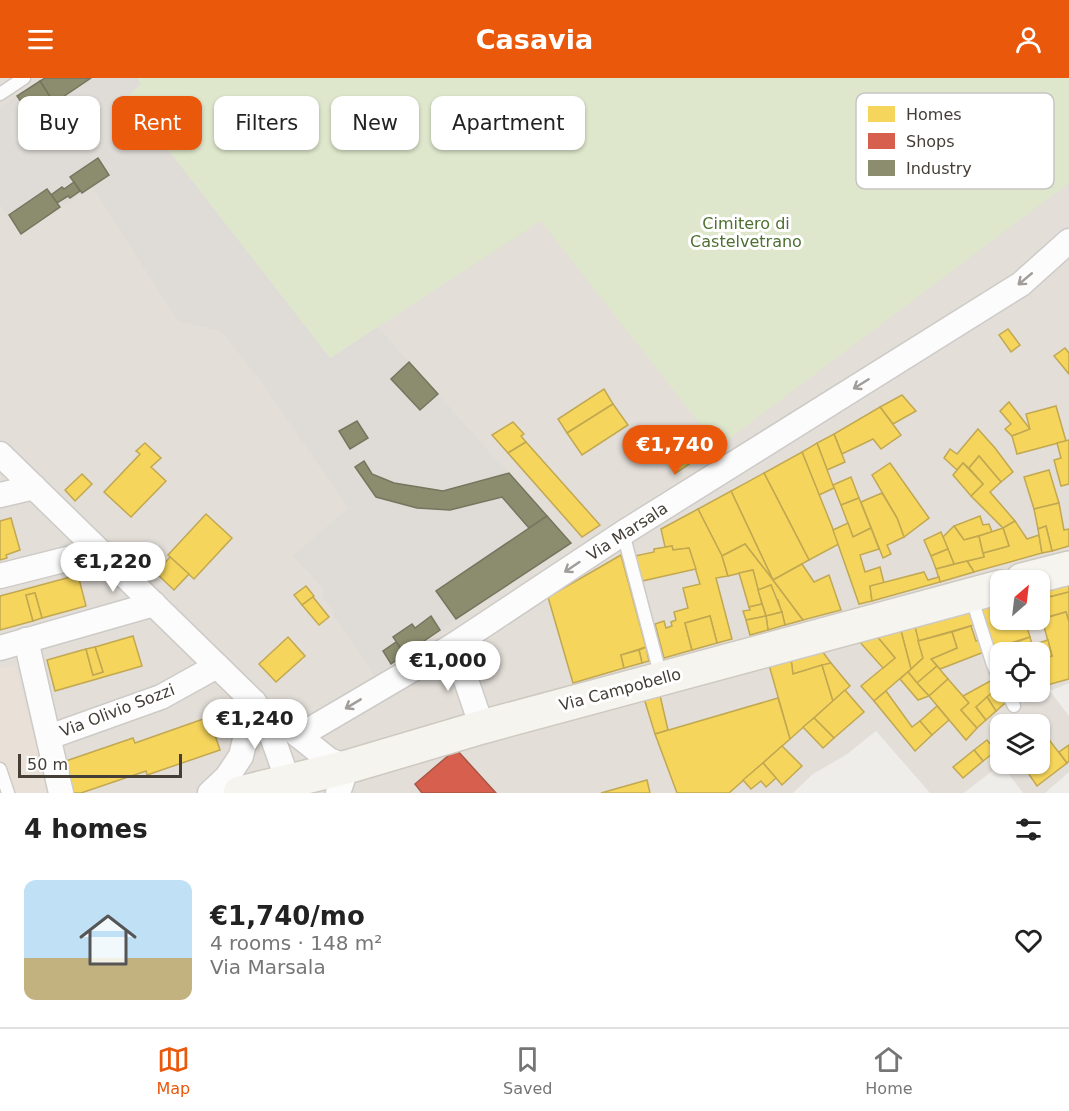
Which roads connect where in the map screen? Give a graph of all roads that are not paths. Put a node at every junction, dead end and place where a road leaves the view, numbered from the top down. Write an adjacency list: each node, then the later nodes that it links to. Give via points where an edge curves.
1 (24, 78): 2 (lane)
2 (0, 94)
3 (1069, 241): 7 (street, Via Marsala, one-way to 7, via 1021,284)
4 (0, 454): 5 (street)
5 (34, 487): 6 (street); 8 (street)
6 (0, 495)
7 (623, 533): 16 (street, Via Marsala, one-way to 16); 19 (lane)
8 (99, 551): 11 (street); 13 (street)
9 (1069, 567): 10 (main road)
10 (1050, 572)
11 (0, 576)
12 (986, 591): 15 (lane); 19 (main road, Via Campobello)
13 (154, 604): 14 (street); 18 (street)
14 (26, 640): 17 (street); 25 (street, Via Olivio Sozzi)
15 (991, 642)
16 (454, 645): 23 (street); 24 (street, Via Marsala, one-way to 24)
17 (0, 648)
18 (217, 666): 20 (street); 25 (street, Via Olivio Sozzi, via 160,697)
19 (661, 678): 23 (main road, Via Campobello)
20 (254, 702): 24 (street); 28 (street, via 267,722); 31 (street, via 241,756)
21 (1012, 702): 22 (lane)
22 (1014, 706)
23 (482, 727): 27 (main road, Via Campobello)
24 (299, 736): 27 (street, via 329,760)
25 (49, 737): 30 (street, Via Olivio Sozzi)
26 (0, 769): 29 (lane)
27 (342, 780): 28 (main road, Via Campobello)
28 (288, 781): 32 (main road, Via Campobello)
29 (8, 793)
30 (61, 793)
31 (210, 793)
32 (240, 793)

